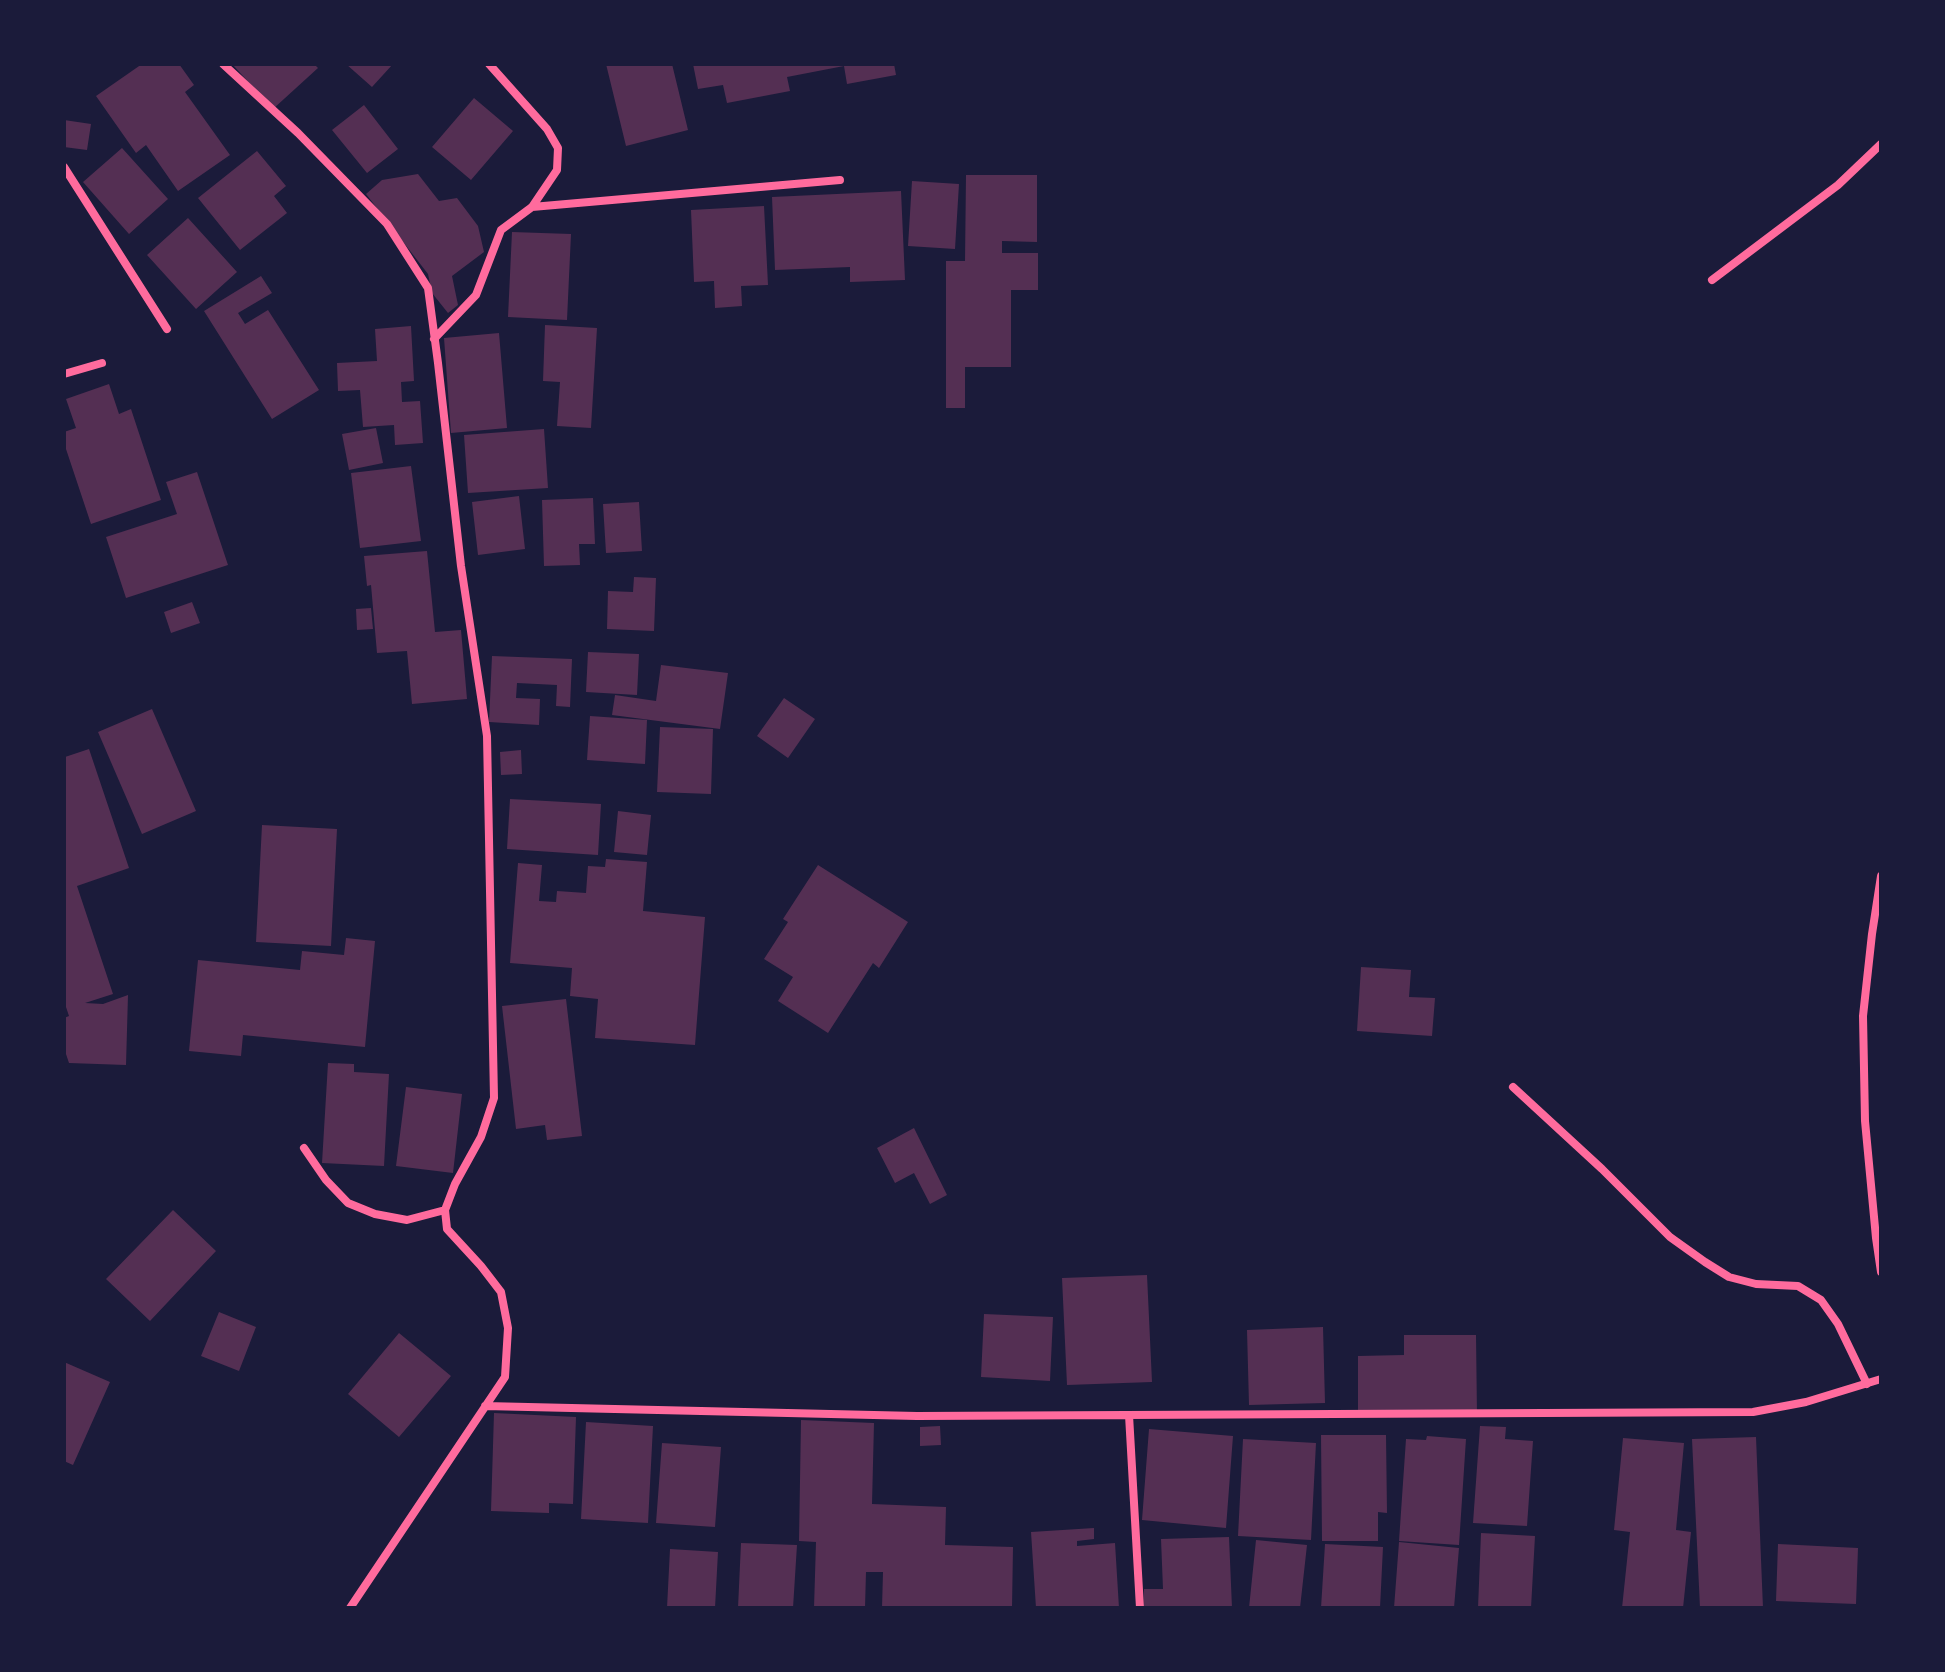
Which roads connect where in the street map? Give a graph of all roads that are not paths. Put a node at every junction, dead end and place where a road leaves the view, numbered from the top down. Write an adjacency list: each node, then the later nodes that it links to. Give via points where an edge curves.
1 (223, 64): 9 (street, via 387,224 428,288)
2 (489, 64): 6 (street, via 558,148 557,170)
3 (1881, 144): 7 (street, via 1838,185)
4 (64, 167): 8 (street)
5 (840, 180): 6 (street)
6 (532, 207): 9 (street, via 501,230 476,295)
7 (1712, 280)
8 (167, 329)
9 (434, 339): 15 (street, via 487,736 493,980 494,1098)
10 (102, 363): 11 (street)
11 (64, 374)
12 (1881, 876): 16 (street, via 1863,1016 1865,1121)
13 (1513, 1087): 18 (street, via 1670,1237 1705,1262 1729,1277 1798,1286 1821,1300)
14 (304, 1148): 15 (street, via 348,1203 407,1220)
15 (445, 1210): 19 (street, via 447,1229 501,1292 508,1328 505,1377)
16 (1881, 1272)
17 (1881, 1379): 18 (street)
18 (1867, 1384): 20 (street, via 1753,1412)
19 (485, 1406): 20 (street); 21 (street)
20 (1129, 1415): 22 (street)
21 (350, 1608)
22 (1140, 1608)

